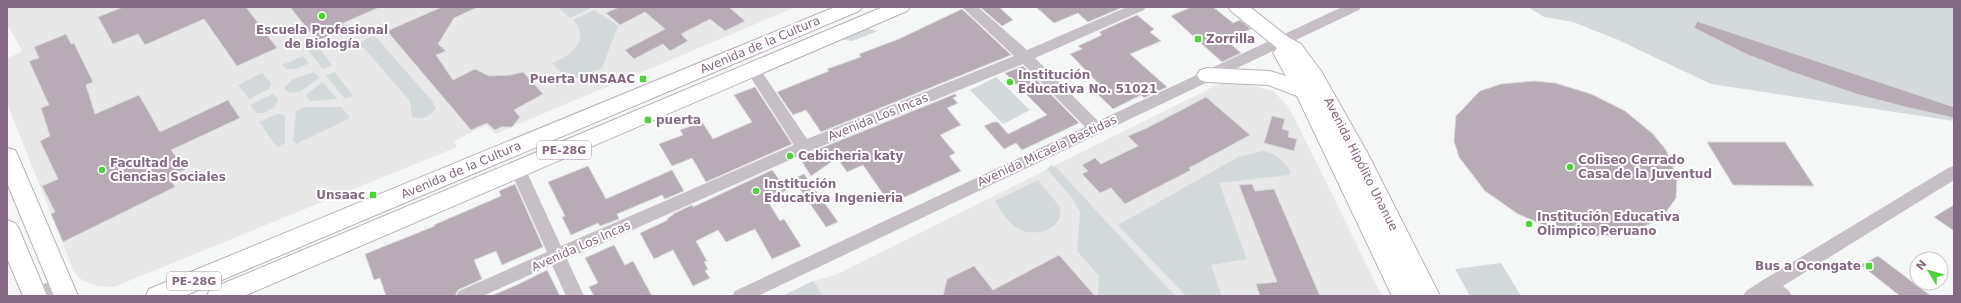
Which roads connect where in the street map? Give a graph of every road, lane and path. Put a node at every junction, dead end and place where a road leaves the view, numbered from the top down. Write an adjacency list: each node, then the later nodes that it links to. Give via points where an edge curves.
1 (852, 7): 22 (main road, Avenida de la Cultura / PE-28G)
2 (900, 7): 9 (main road, Avenida de la Cultura / PE-28G)
3 (969, 7): 8 (street)
4 (1139, 7): 8 (street, Avenida Los Incas)
5 (1238, 7): 7 (main road, Avenida Hipólito Unanue)
6 (1354, 7): 7 (street, Avenida Micaela Bastidas)
7 (1281, 42): 10 (street, Avenida Micaela Bastidas); 11 (main road, Avenida Hipólito Unanue, via 1283,53); 12 (main road, Avenida Hipólito Unanue, via 1294,49)
8 (1025, 57): 13 (street); 14 (street, Avenida Los Incas)
9 (753, 70): 14 (street); 16 (main road, Avenida de la Cultura / PE-28G)
10 (1207, 75): 11 (main road, via 1261,76); 13 (street, Avenida Micaela Bastidas)
11 (1304, 90): 12 (main road); 28 (main road, Avenida Hipólito Unanue)
12 (1329, 101): 29 (main road, Avenida Hipólito Unanue)
13 (1095, 128): 27 (street, Avenida Micaela Bastidas)
14 (804, 147): 19 (street, Avenida Los Incas)
15 (7, 156): 21 (main road)
16 (518, 170): 19 (street); 23 (main road, Avenida de la Cultura / PE-28G)
17 (1954, 172): 20 (street)
18 (7, 229): 24 (main road)
19 (557, 257): 25 (street, Avenida Los Incas); 26 (street)
20 (1769, 285): 30 (street); 31 (street)
21 (66, 291): 24 (street)
22 (160, 295)
23 (225, 295)
24 (34, 296)
25 (465, 296)
26 (574, 296)
27 (742, 296)
28 (1404, 296)
29 (1428, 296)
30 (1752, 296)
31 (1784, 296)

